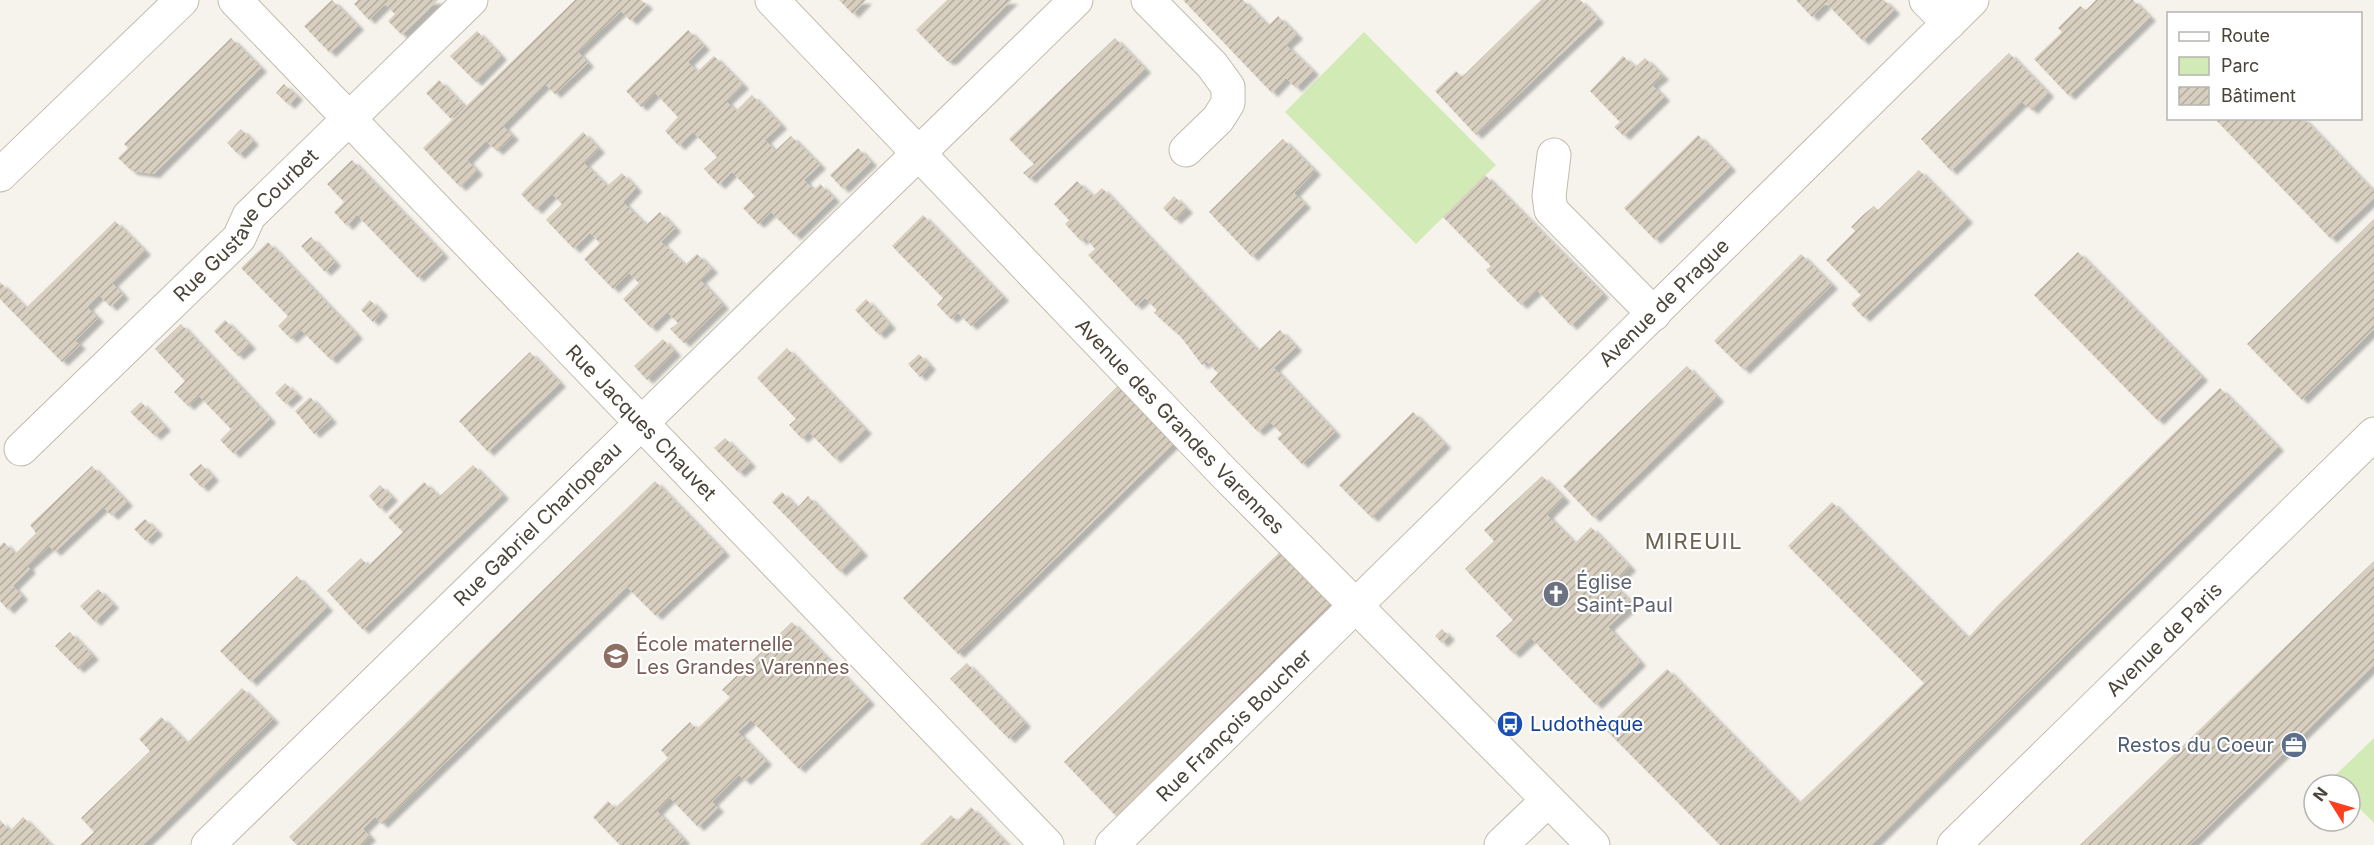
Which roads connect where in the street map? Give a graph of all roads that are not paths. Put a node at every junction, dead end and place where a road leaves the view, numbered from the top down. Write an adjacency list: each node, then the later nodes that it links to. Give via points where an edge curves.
1 (182, 0): 14 (street)
2 (235, 0): 10 (street, Rue Jacques Chauvet)
3 (471, 0): 10 (street, Rue Gustave Courbet)
4 (772, 0): 12 (street, Avenue des Grandes Varennes)
5 (1076, 0): 12 (street, Rue Gabriel Charlopeau)
6 (1148, 0): 11 (street, via 1212,65 1228,87 1228,103 1218,119)
7 (1926, 0): 9 (street)
8 (1972, 0): 9 (street, Avenue de Prague)
9 (1949, 23): 15 (street, Avenue de Prague)
10 (351, 118): 16 (street, Rue Jacques Chauvet); 18 (street, Rue Gustave Courbet, via 249,216 239,238)
11 (1186, 150)
12 (920, 153): 16 (street, Rue Gabriel Charlopeau); 19 (street, Avenue des Grandes Varennes, via 1200,448)
13 (1554, 155): 15 (street, via 1548,196 1551,210)
14 (0, 175)
15 (1654, 314): 19 (street, Avenue de Prague)
16 (642, 423): 21 (street, Rue Gabriel Charlopeau); 22 (street, Rue Jacques Chauvet)
17 (2374, 434): 26 (street, Avenue de Paris)
18 (21, 449)
19 (1356, 605): 20 (street, Avenue des Grandes Varennes); 23 (street, Rue François Boucher)
20 (1548, 800): 24 (street); 25 (street, Avenue des Grandes Varennes)
21 (208, 845)
22 (1047, 845)
23 (1112, 845)
24 (1501, 845)
25 (1593, 845)
26 (1954, 845)

